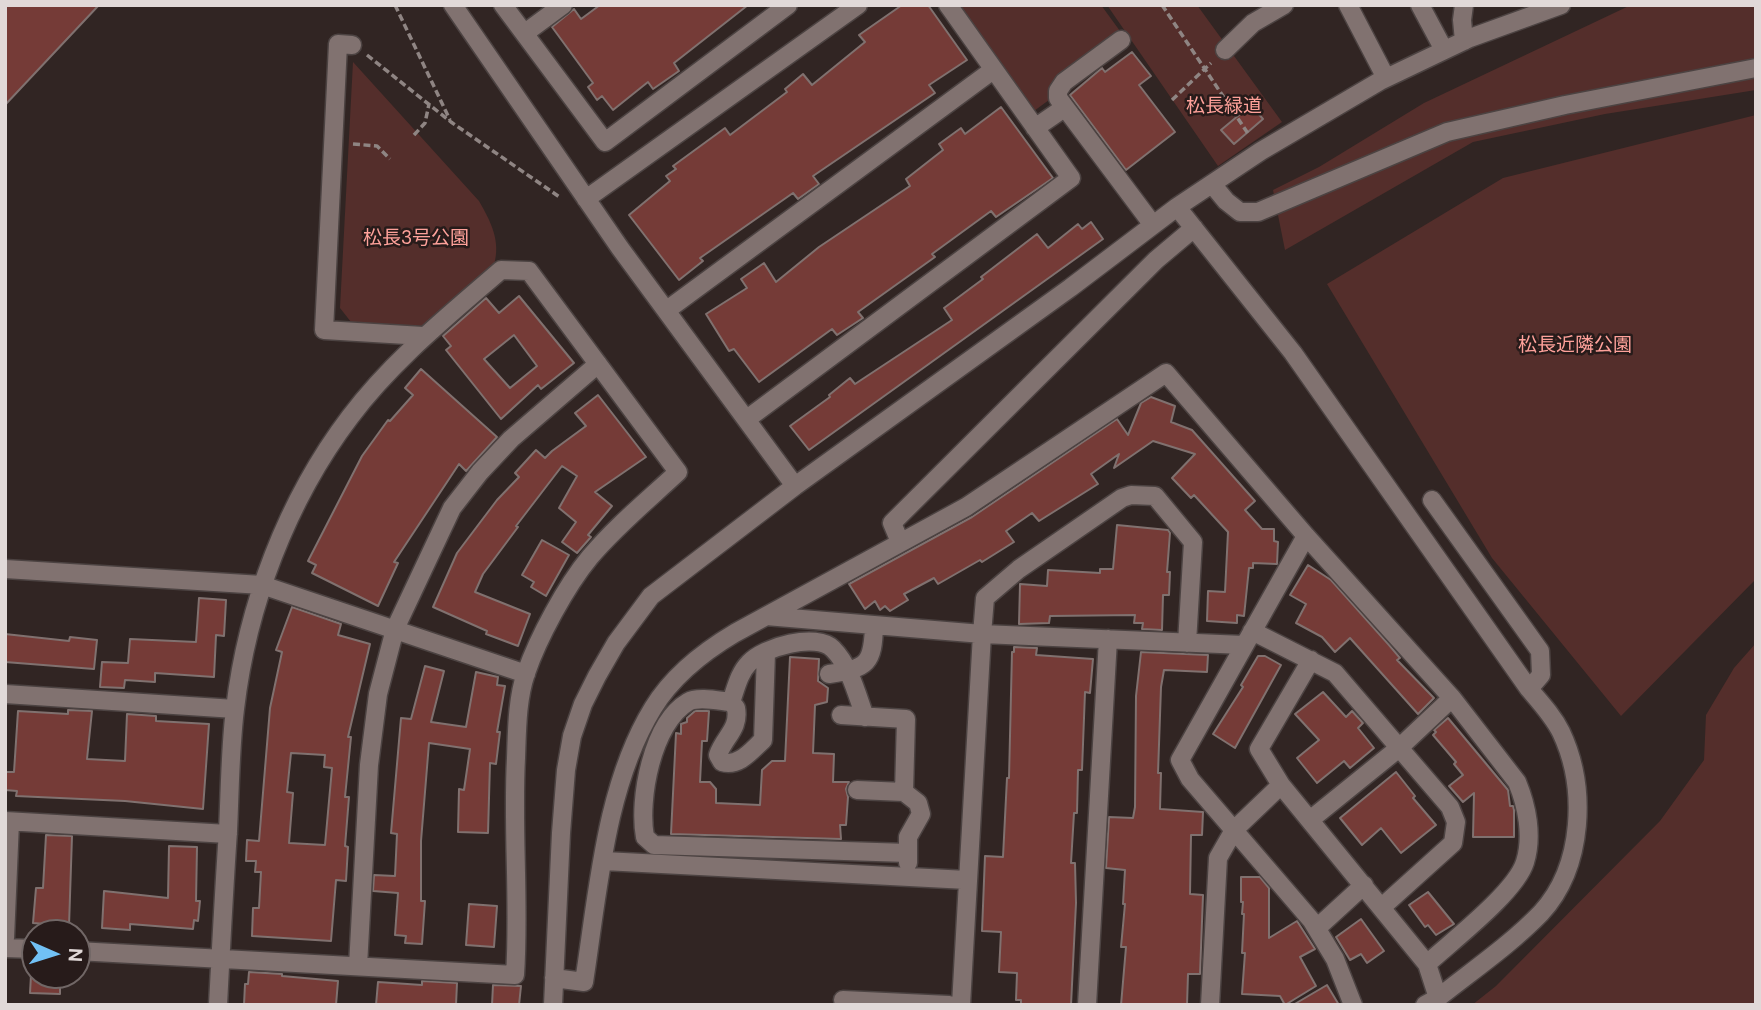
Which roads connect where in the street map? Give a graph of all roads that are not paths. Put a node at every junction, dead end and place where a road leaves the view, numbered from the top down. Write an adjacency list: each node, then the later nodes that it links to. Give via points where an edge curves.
1 (453, 5): 24 (street)
2 (503, 5): 12 (street)
3 (563, 5): 12 (street)
4 (788, 5): 12 (street, via 604,142)
5 (858, 5): 24 (street)
6 (948, 5): 19 (street)
7 (1284, 5): 16 (street, via 1253,23)
8 (1348, 5): 20 (street)
9 (1420, 5): 17 (street)
10 (1464, 5): 14 (street)
11 (1561, 5): 14 (street)
12 (525, 33)
13 (1121, 40): 21 (street, via 1064,82 1058,98)
14 (1464, 41): 17 (street)
15 (352, 45): 29 (street, via 338,44 324,330)
16 (1225, 50)
17 (1444, 50): 20 (street)
18 (1756, 68): 23 (street, via 1447,132 1258,212 1240,212)
19 (993, 69): 22 (street); 28 (street)
20 (1386, 78): 23 (street)
21 (1064, 108): 22 (street); 26 (street)
22 (1035, 128): 31 (street, via 1071,178)
23 (1212, 184): 25 (street)
24 (586, 200): 28 (street)
25 (1177, 207): 26 (street); 27 (street)
26 (1153, 225): 32 (street)
27 (1194, 228): 35 (street, via 1156,260 892,523); 49 (street, via 1293,353)
28 (667, 310): 31 (street)
29 (424, 336): 30 (street, via 501,270 529,271); 37 (street, via 351,416 322,457)
30 (598, 364): 40 (street, via 511,439 473,481 452,509); 48 (street, via 678,472 589,558 558,605)
31 (747, 419): 32 (street)
32 (795, 486): 76 (street, via 651,596 616,643 583,704 566,770)
33 (1432, 500): 49 (street, via 1540,651 1541,675)
34 (1306, 536): 35 (street, via 1166,373 966,507); 42 (street); 51 (street)
35 (901, 542): 38 (street)
36 (5, 569): 37 (street)
37 (262, 585): 40 (street); 53 (street)
38 (766, 616): 39 (street); 65 (street, via 705,651 653,709 625,772)
39 (874, 625): 41 (street); 47 (street, via 870,657 862,666)
40 (395, 629): 48 (street); 75 (street, via 378,694 369,765)
41 (982, 634): 43 (street); 44 (street, via 985,597 1122,498 1143,494 1155,496 1193,542); 67 (street)
42 (1248, 638): 44 (street); 46 (street); 62 (street, via 1180,760)
43 (1108, 639): 44 (street); 83 (street)
44 (1187, 642)
45 (766, 653): 47 (street, via 794,642 821,641 842,659); 52 (street, via 749,663); 52 (street, via 764,740 729,764 718,755 736,727 736,708)
46 (1311, 660): 56 (street, via 1335,673); 57 (street, via 1259,749)
47 (838, 672): 55 (street)
48 (526, 674): 75 (street, via 519,709 513,806 514,975)
49 (1530, 689): 78 (street, via 1559,730 1575,774 1578,803 1570,858 1542,911)
50 (5, 694): 53 (street)
51 (1452, 698): 56 (street); 74 (street, via 1517,782 1528,817 1528,839 1525,863 1509,889)
52 (731, 702): 64 (street, via 694,700 668,723 643,792 645,837 654,845)
53 (235, 709): 63 (street)
54 (841, 715): 55 (street)
55 (866, 717): 59 (street, via 906,719)
56 (1399, 748): 60 (street); 69 (street, via 1450,807 1456,822 1453,843)
57 (1281, 785): 60 (street); 62 (street)
58 (857, 790): 59 (street)
59 (904, 792): 64 (street, via 918,803 921,814 908,837)
60 (1310, 820): 68 (street)
61 (8, 822): 63 (street); 71 (street)
62 (1234, 830): 70 (street); 84 (street, via 1218,858)
63 (228, 834): 73 (street)
64 (908, 853): 66 (street)
65 (604, 861): 66 (street); 76 (street, via 584,982)
66 (908, 877): 67 (street)
67 (967, 880): 82 (street)
68 (1364, 885): 69 (street); 70 (street)
69 (1382, 907): 74 (street)
70 (1317, 928): 85 (street)
71 (5, 939)
72 (91, 952): 73 (street)
73 (220, 958): 75 (street); 79 (street)
74 (1427, 964): 78 (street)
75 (358, 966)
76 (554, 978): 80 (street)
77 (842, 1000): 81 (street)
78 (1432, 1001)
79 (218, 1005)
80 (553, 1005)
81 (949, 1005)
82 (961, 1005)
83 (1087, 1005)
84 (1210, 1005)
85 (1353, 1005)

